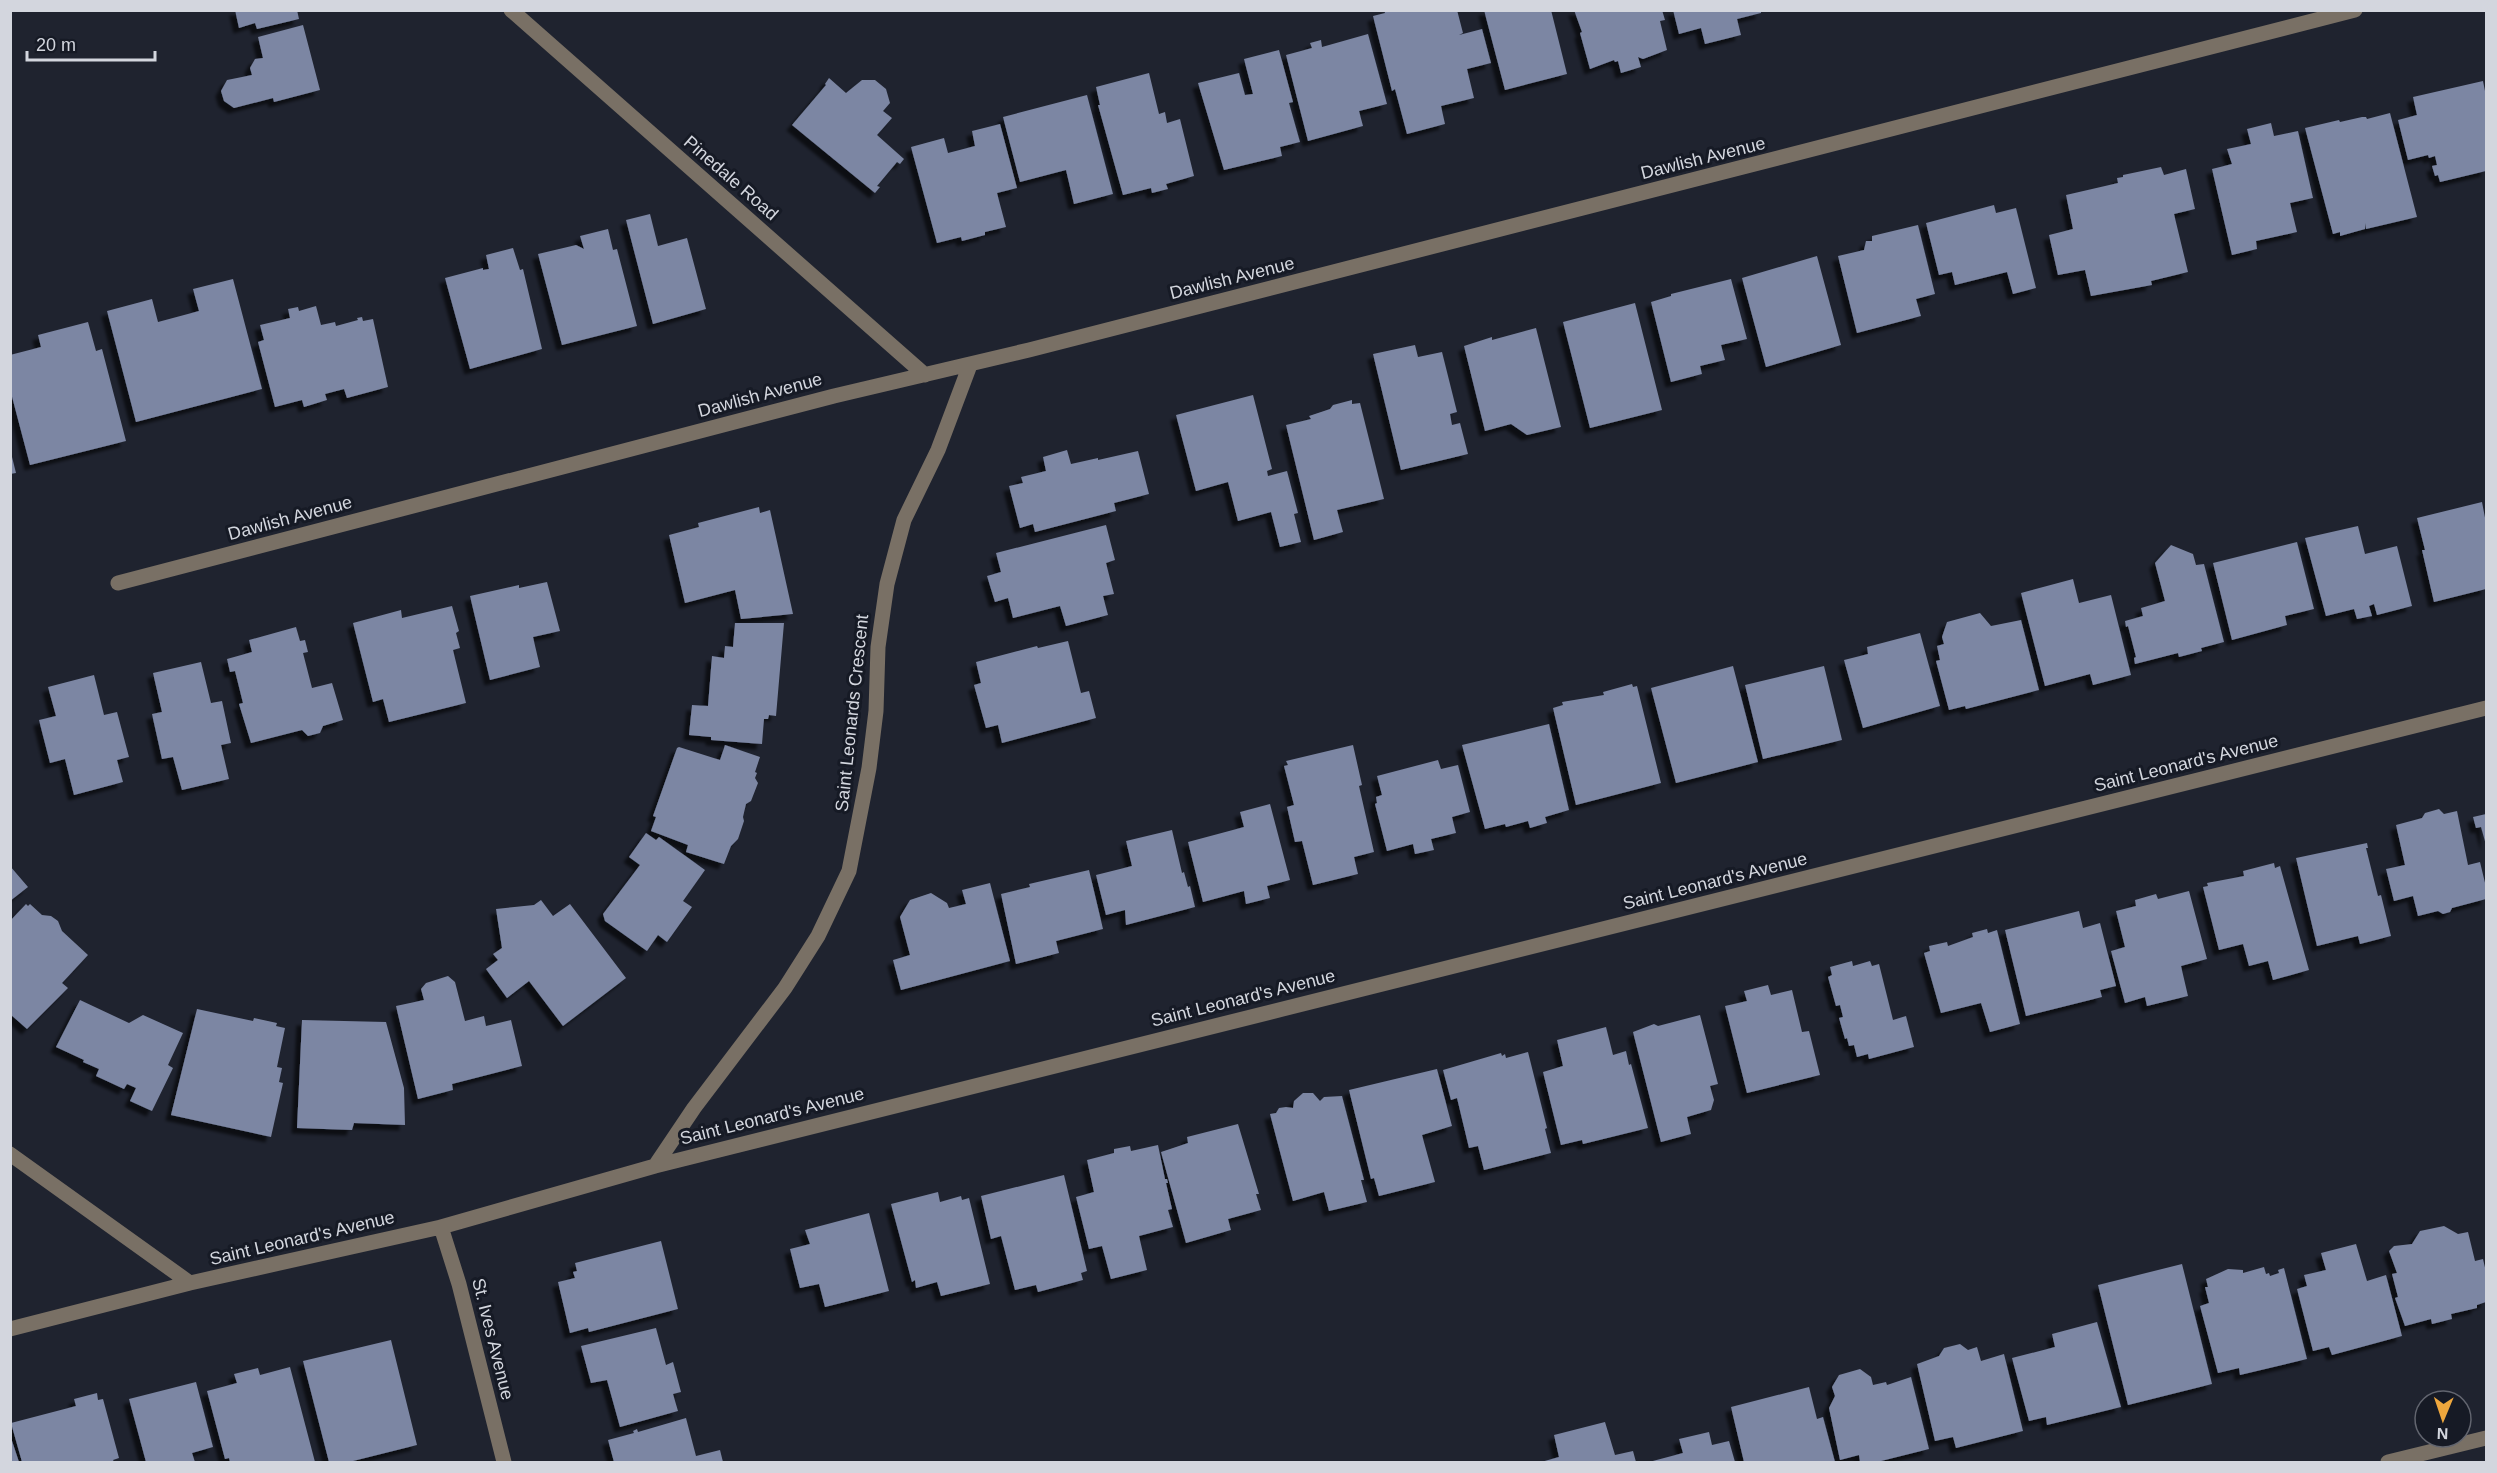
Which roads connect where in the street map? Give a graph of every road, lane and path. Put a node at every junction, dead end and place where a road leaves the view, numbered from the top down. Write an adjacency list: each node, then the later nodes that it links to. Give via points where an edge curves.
1 (511, 10): 4 (street, Pinedale Road)
2 (2355, 10): 3 (street, Dawlish Avenue)
3 (970, 365): 4 (street, Dawlish Avenue); 8 (street, Saint Leonards Crescent, via 938,450 904,520 887,584 869,768 849,871 818,936 785,988)
4 (925, 375): 5 (street, Dawlish Avenue)
5 (118, 583)
6 (2487, 708): 8 (street, Saint Leonard's Avenue)
7 (10, 1154): 10 (street)
8 (655, 1166): 9 (street, Saint Leonard's Avenue)
9 (441, 1227): 10 (street, Saint Leonard's Avenue); 13 (street, St. Ives Avenue)
10 (190, 1283): 11 (street, Saint Leonard's Avenue)
11 (10, 1329)
12 (2487, 1438): 14 (street)
13 (504, 1462)
14 (2388, 1462)

